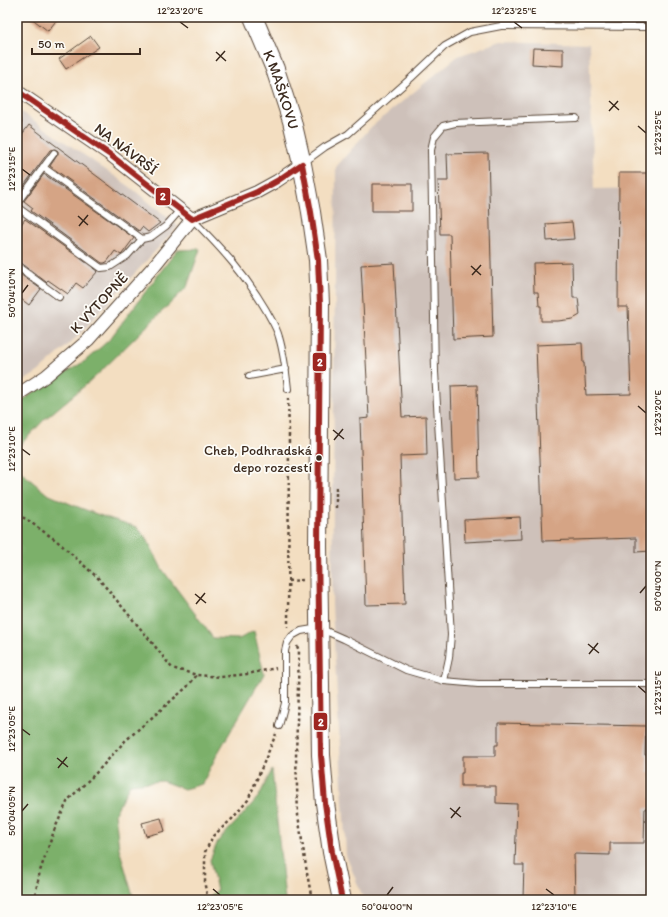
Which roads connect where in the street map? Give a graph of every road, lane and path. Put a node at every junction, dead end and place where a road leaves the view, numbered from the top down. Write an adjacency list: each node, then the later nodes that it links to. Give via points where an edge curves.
1 (253, 17): 8 (main road, K MAŠKOVU, via 285,96)
2 (581, 17): 3 (lane)
3 (580, 27): 4 (lane); 8 (lane, via 501,26 470,32 445,46 348,134)
4 (651, 27)
5 (17, 91): 12 (street, NA NÁVRŠÍ, via 109,154)
6 (576, 118): 27 (lane, via 455,123 443,126 434,137 431,150 435,372 451,635)
7 (54, 153): 9 (lane)
8 (302, 164): 13 (street, via 278,181 256,192); 22 (main road, K MAŠKOVU, via 318,260 320,304)
9 (43, 167): 10 (lane); 14 (lane)
10 (17, 203)
11 (17, 207): 14 (lane, via 101,268 110,267 127,256)
12 (180, 210): 13 (street, NA NÁVRŠÍ); 14 (lane, via 166,226 150,237)
13 (192, 219): 17 (lane, via 230,258 258,296 279,336); 20 (street, K VÝTOPNĚ, via 88,340 46,376)
14 (142, 239)
15 (17, 266): 16 (lane)
16 (59, 296)
17 (286, 368): 18 (lane); 19 (lane)
18 (249, 376)
19 (288, 389): 23 (path)
20 (17, 395)
21 (17, 515): 26 (path, via 57,541 98,578 172,668)
22 (319, 628): 25 (lane, via 301,631 292,636 285,651); 27 (lane, via 406,670); 33 (main road, K MAŠKOVU, via 321,755 332,852)
23 (288, 629)
24 (296, 642): 32 (path, via 299,651 296,757 298,815)
25 (285, 666): 26 (path, via 221,677); 29 (lane, via 285,703)
26 (197, 674): 30 (path, via 187,687 125,741 68,800 40,871)
27 (444, 681): 28 (lane, via 478,684)
28 (651, 684)
29 (279, 726): 31 (path, via 248,800 213,836 205,852 205,886)
30 (34, 900)
31 (208, 900)
32 (312, 900)
33 (342, 900)

